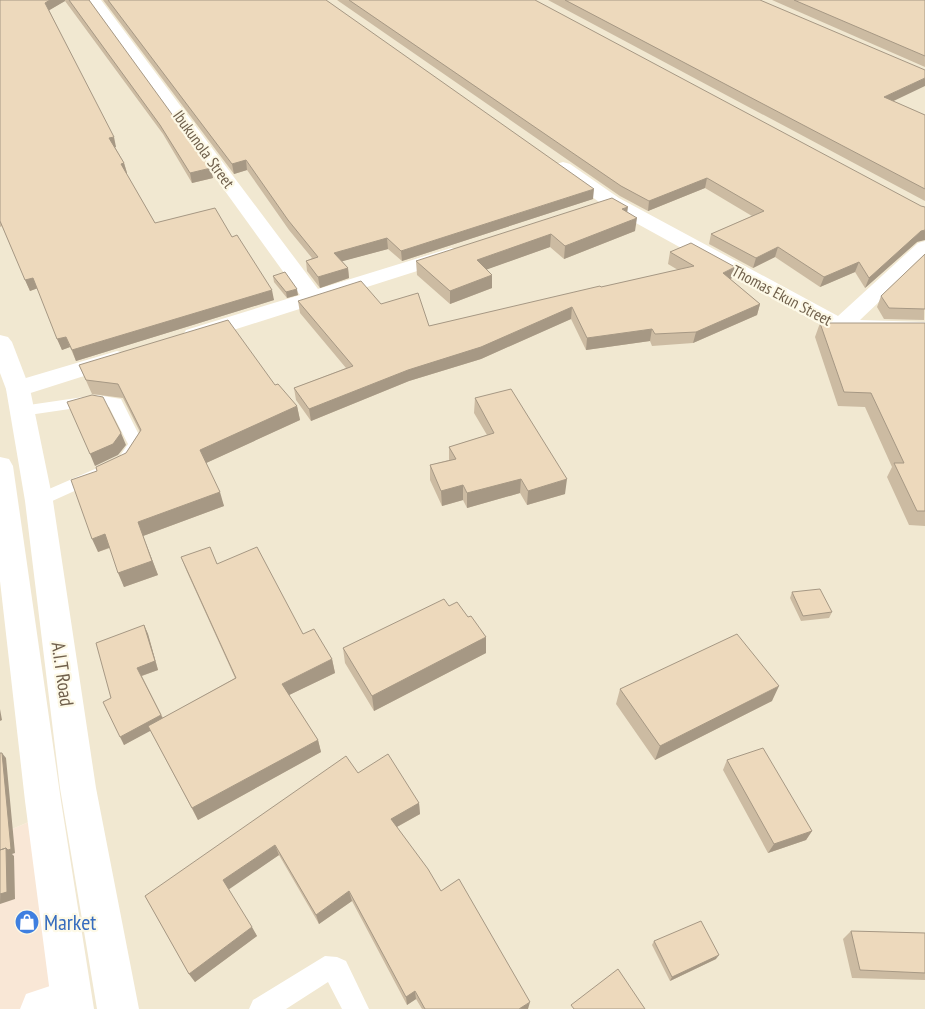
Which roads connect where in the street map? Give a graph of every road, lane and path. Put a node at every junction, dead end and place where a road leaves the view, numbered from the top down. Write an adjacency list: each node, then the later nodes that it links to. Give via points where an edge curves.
1 (94, 0): 7 (street, Ibukunola Street)
2 (548, 157): 3 (street, Thomas Ekun Street)
3 (612, 202): 4 (street); 8 (street, Thomas Ekun Street)
4 (584, 211)
5 (925, 247): 8 (street)
6 (472, 248): 7 (street)
7 (314, 299): 11 (street)
8 (840, 326): 9 (street)
9 (925, 329)
10 (0, 342): 13 (street, A.I.T Road)
11 (170, 342)
12 (132, 354): 13 (street)
13 (20, 400): 14 (street, A.I.T Road); 14 (lane, via 96,400 115,404 136,445 125,461)
14 (18, 481): 15 (street, A.I.T Road); 17 (street, A.I.T Road)
15 (7, 573): 16 (street, A.I.T Road, via 43,802)
16 (62, 1006)
17 (118, 1009)
18 (262, 1009): 19 (lane, via 325,969 337,970)
19 (356, 1009)

